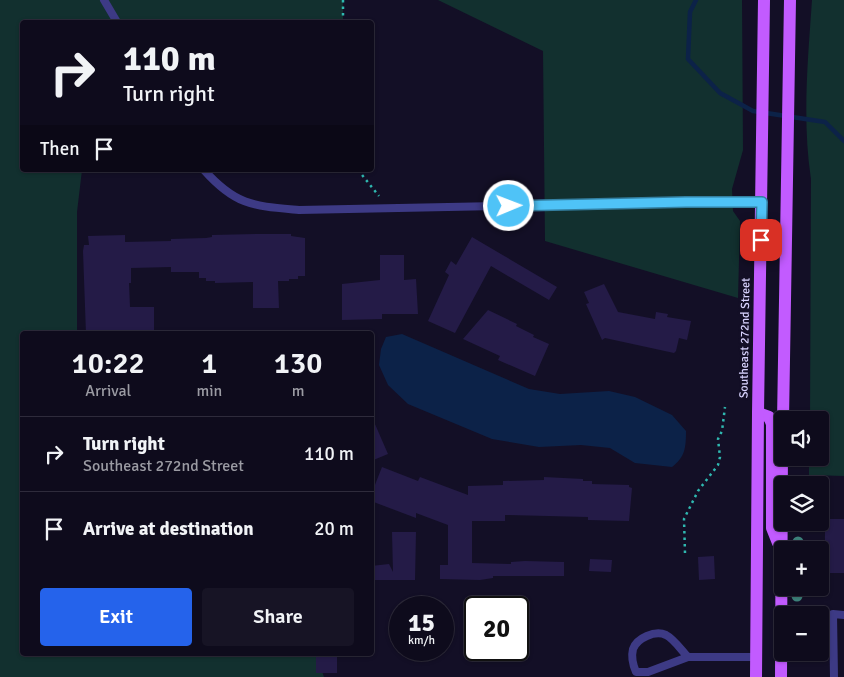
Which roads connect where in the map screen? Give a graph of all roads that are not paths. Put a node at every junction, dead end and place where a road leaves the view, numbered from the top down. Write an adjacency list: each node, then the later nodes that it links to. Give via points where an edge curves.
1 (104, 0): 4 (lane)
2 (764, 0): 6 (main road, Southeast 272nd Street)
3 (790, 0): 7 (main road)
4 (116, 20)
5 (206, 172): 6 (lane, via 221,188 254,206 299,210)
6 (762, 202): 8 (main road, Southeast 272nd Street)
7 (783, 411)
8 (758, 413): 10 (main road, via 768,417 772,424 772,528); 15 (main road, Southeast 272nd Street)
9 (782, 466): 11 (main road)
10 (777, 541)
11 (780, 541)
12 (780, 596): 17 (main road)
13 (844, 615): 18 (lane, via 833,614)
14 (688, 657): 14 (lane, via 648,672 636,672 632,664 633,650 640,640 653,633 666,635); 15 (lane)
15 (756, 657): 16 (main road, Southeast 272nd Street)
16 (756, 677)
17 (780, 677)
18 (834, 677)

